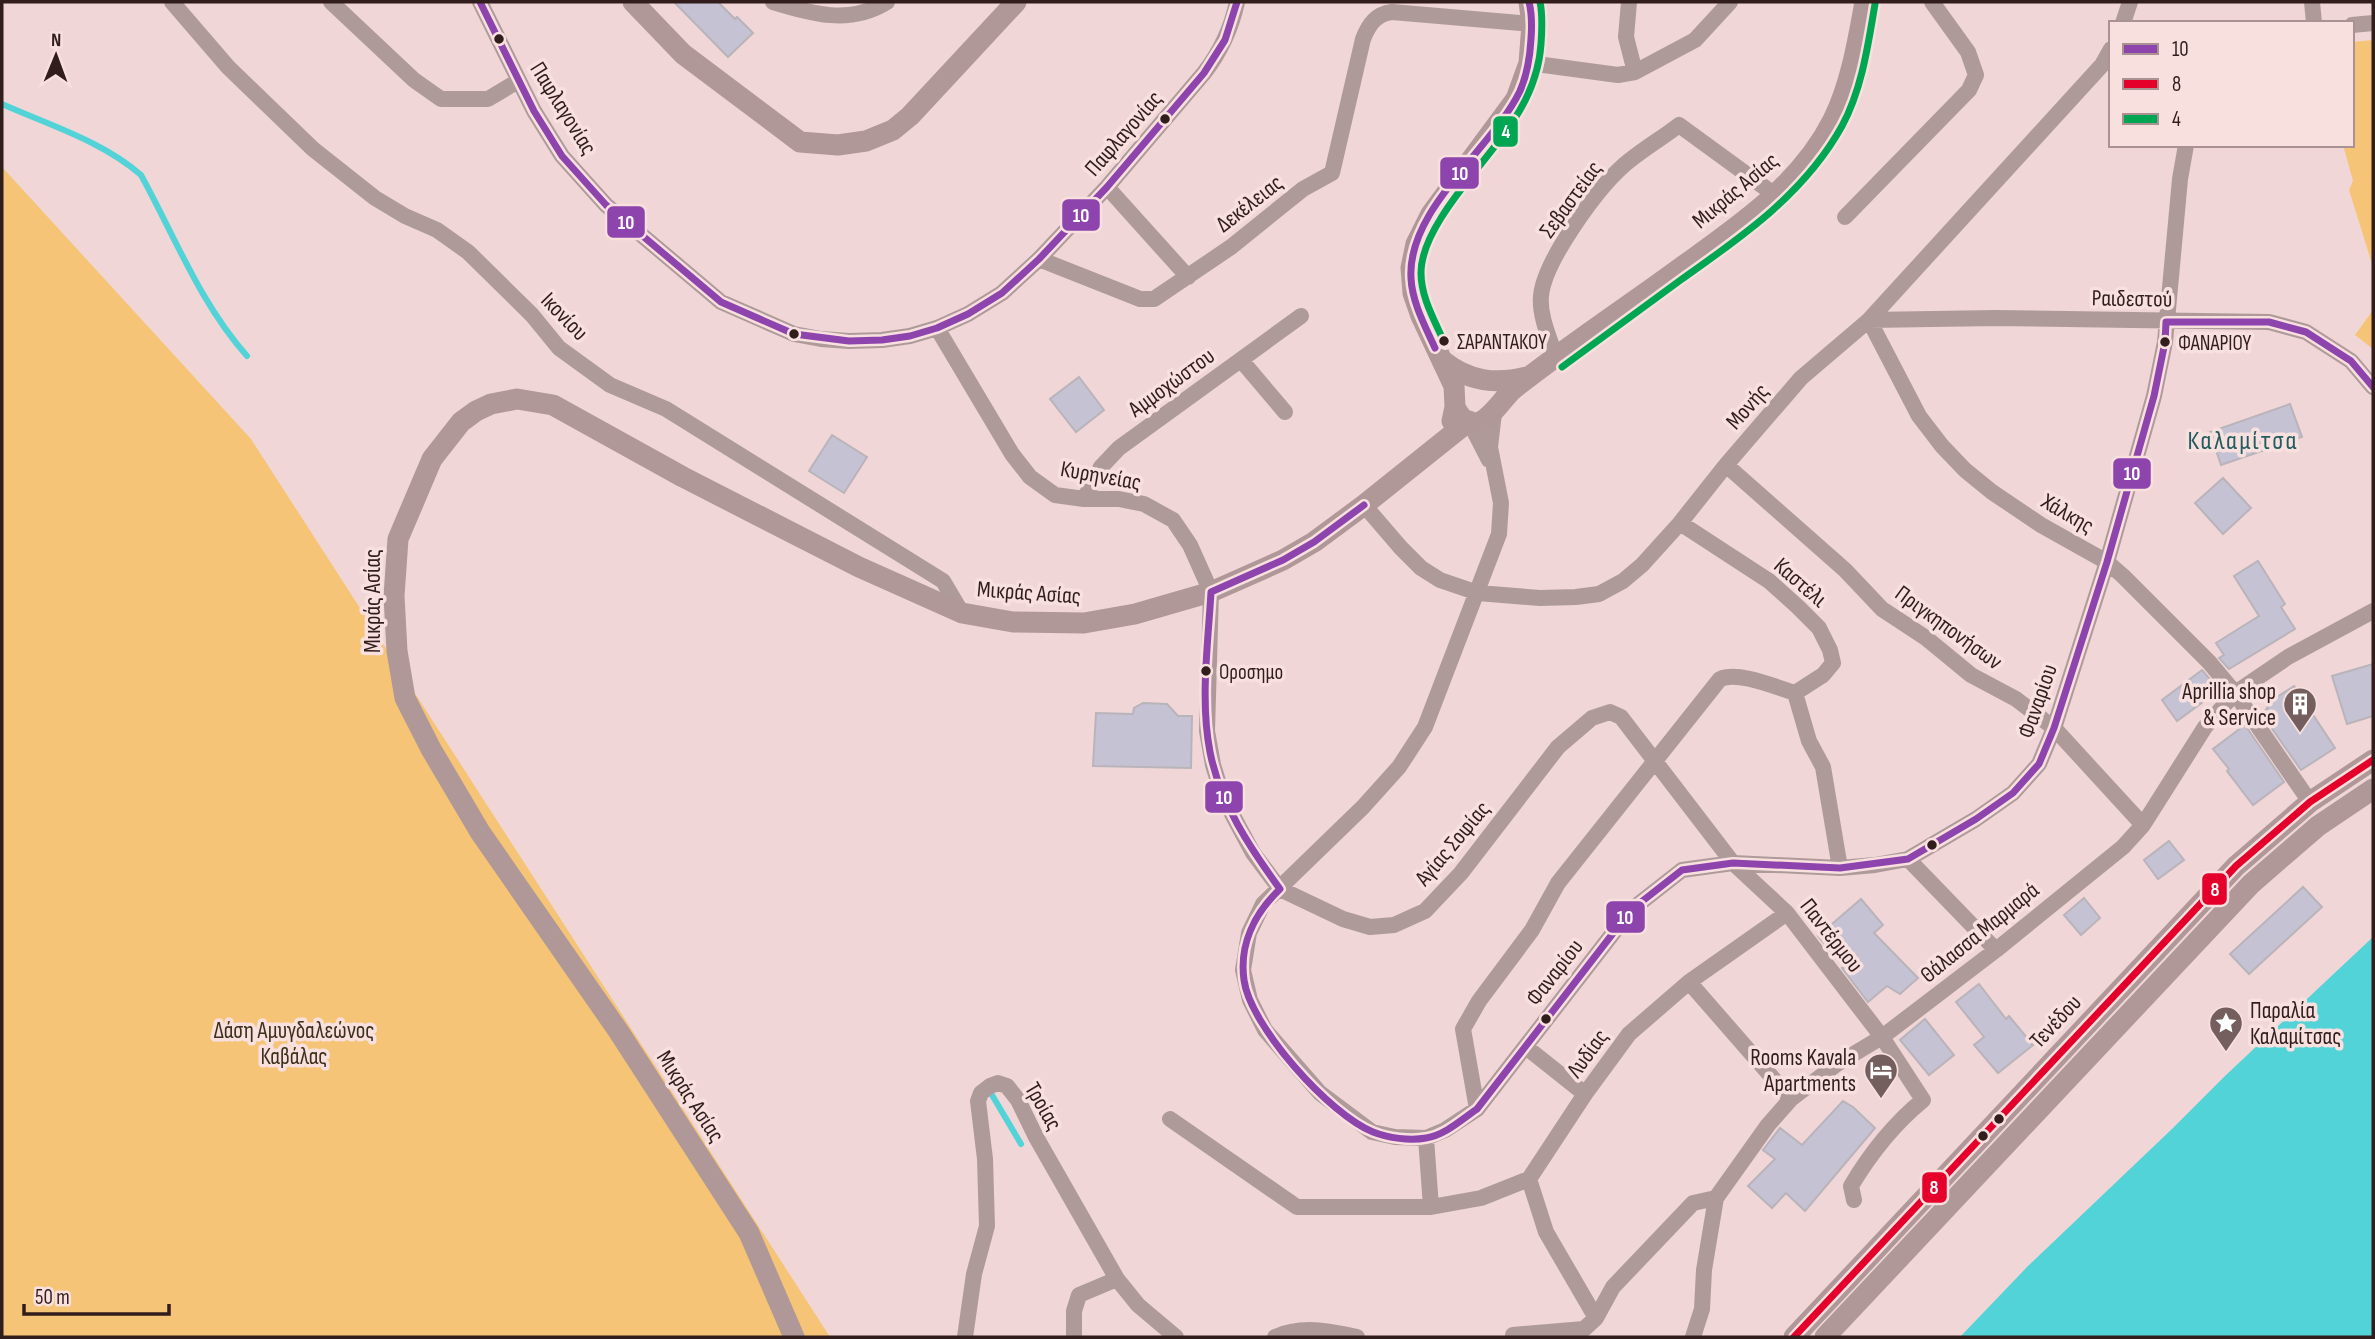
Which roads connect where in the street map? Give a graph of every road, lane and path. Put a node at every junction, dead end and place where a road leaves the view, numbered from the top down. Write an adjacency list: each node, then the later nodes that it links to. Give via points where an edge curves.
1 (172, 2): 53 (street, Ικονίου, via 313,149 375,198 437,229 468,252 559,348 610,385 666,409 943,581)
2 (331, 2): 24 (street, via 414,80 441,99 488,99)
3 (480, 2): 24 (street, Παφλαγονίας)
4 (633, 2): 7 (street, via 683,54 800,142 838,145 866,141 893,130)
5 (773, 2): 6 (street, via 839,16 864,14)
6 (887, 2)
7 (1016, 2)
8 (1237, 2): 26 (street, Παφλαγονίας, via 1219,54)
9 (1529, 2): 19 (street)
10 (1629, 2): 23 (street, via 1626,37)
11 (1730, 2): 23 (street, via 1695,40)
12 (1865, 2): 27 (street, Μικράς Ασίας, via 1834,118 1802,168)
13 (1932, 2): 28 (street, via 1968,52 1976,75 1969,90)
14 (2130, 2): 16 (street)
15 (2312, 2): 17 (street)
16 (2124, 21)
17 (2314, 21)
18 (2373, 23): 20 (street)
19 (1532, 24): 22 (street); 30 (street, Δεκέλειας, via 1382,13 1368,24 1363,38 1332,173 1303,189)
20 (2354, 26)
21 (2109, 53): 32 (street, Μονής)
22 (1530, 63): 23 (street, via 1618,75); 35 (street, via 1516,99 1432,214 1416,244 1411,268 1413,293)
23 (1635, 72)
24 (518, 81): 34 (street, Παφλαγονίας, via 562,156 606,205 721,302 794,334 821,339 882,340)
25 (2186, 147): 33 (street, Φαναρίου)
26 (1107, 187): 29 (street, Παφλαγονίας); 30 (street)
27 (1775, 195): 36 (street, Μικράς Ασίας); 36 (street, Σεβαστείας, via 1679,125 1622,167 1585,209 1548,271 1541,296)
28 (1845, 217)
29 (1039, 259): 30 (street, Δεκέλειας, via 1139,299 1154,299); 34 (street, Παφλαγονίας, via 1002,293)
30 (1188, 276)
31 (1301, 316): 37 (street, Αμμοχώστου)
32 (1869, 320): 33 (street, Ραιδεστού); 44 (street, Μονής, via 1801,378); 49 (street, Χάλκης, via 1919,416 1965,470 2041,525)
33 (2166, 322): 40 (street, Ραιδεστού, via 2269,322 2306,332 2351,362); 49 (street, Φαναρίου, via 2154,396)
34 (937, 328): 46 (street, Κυρηνείας, via 1030,477 1055,495)
35 (1438, 353): 39 (street, via 1454,370); 41 (street)
36 (1556, 358): 38 (street, Μικράς Ασίας)
37 (1241, 360): 43 (street); 46 (street, Αμμοχώστου, via 1119,448 1101,467)
38 (1529, 377): 39 (street); 42 (street, Μικράς Ασίας)
39 (1482, 380): 41 (street, via 1464,383); 42 (street, via 1496,392)
40 (2373, 387)
41 (1460, 407): 42 (street, via 1482,421); 45 (street); 47 (street, Μικράς Ασίας, via 1432,452)
42 (1495, 410): 45 (street, via 1490,447)
43 (1285, 412)
44 (1726, 465): 48 (street, Μονής); 57 (street, Πριγκηπονήσων, via 1845,570 1882,609 1971,675 2016,699)
45 (1495, 471): 51 (street, via 1501,503 1499,534)
46 (1084, 499): 50 (street, Κυρηνείας, via 1143,504 1173,520 1190,544)
47 (1364, 505): 50 (street, Μικράς Ασίας, via 1283,560); 51 (street, Μονής, via 1421,568)
48 (1680, 523): 51 (street, Μονής, via 1623,582 1599,594 1540,598); 54 (street, Καστέλι, via 1769,581 1819,628 1833,663)
49 (2107, 562): 55 (street, Χάλκης); 57 (street, Φαναρίου)
50 (1211, 592): 53 (street, Μικράς Ασίας, via 1084,624 1013,622); 66 (street, Αγίας Σοφίας, via 1207,731 1213,765 1223,797 1253,853)
51 (1478, 593): 66 (street, via 1425,727 1399,767)
52 (2373, 611): 55 (street, Θάλασσα Μαρμαρά, via 2288,657)
53 (962, 613): 84 (street, Μικράς Ασίας, via 848,562 552,405 517,399 491,404 461,422 432,458 398,539 394,596 405,698 480,832 619,1032 749,1233)
54 (1795, 693): 59 (street, via 1738,677 1720,679); 65 (street, via 1809,741 1823,767)
55 (2235, 693): 61 (street, Χάλκης); 62 (street, Θάλασσα Μαρμαρά, via 2205,727)
56 (1610, 712): 59 (street, Παντέρμου, via 1621,717); 66 (street, Αγίας Σοφίας, via 1592,718 1558,747 1461,873 1425,911 1394,925 1370,927)
57 (2054, 728): 62 (street, Πριγκηπονήσων); 63 (street, Φαναρίου, via 2039,764 2013,793)
58 (2373, 760): 61 (street, Τενέδου)
59 (1654, 762): 64 (street, Παντέρμου); 74 (street, via 1558,883 1532,930 1463,1029)
60 (2373, 789): 92 (street, via 2318,826 2251,884)
61 (2310, 802): 91 (street, Τενέδου, via 2236,866)
62 (2143, 825): 68 (street, Θάλασσα Μαρμαρά, via 2123,847)
63 (1908, 859): 65 (street, Φαναρίου); 68 (street)
64 (1733, 863): 65 (street, Φαναρίου); 67 (street, Παντέρμου); 71 (street, Φαναρίου, via 1682,870 1631,910)
65 (1840, 868)
66 (1280, 889): 76 (street, via 1256,914 1242,970 1265,1030 1320,1093 1371,1132)
67 (1787, 913): 69 (street, Λυδίας); 70 (street, Παντέρμου)
68 (1996, 950): 70 (street, Θάλασσα Μαρμαρά)
69 (1689, 982): 72 (street, Λυδίας, via 1629,1034); 73 (street)
70 (1882, 1037): 73 (street, Θάλασσα Μαρμαρά); 79 (street, Παντέρμου, via 1923,1100 1904,1116 1859,1173 1851,1186)
71 (1525, 1047): 72 (street); 74 (street, Φαναρίου)
72 (1585, 1094): 77 (street, Λυδίας)
73 (1791, 1099): 78 (street, Θάλασσα Μαρμαρά)
74 (1477, 1109): 76 (street, Φαναρίου)
75 (1170, 1119): 80 (street, via 1297,1207)
76 (1426, 1138): 80 (street)
77 (1529, 1179): 80 (street, via 1481,1198); 82 (street, via 1546,1232)
78 (1716, 1198): 82 (street, via 1693,1203 1613,1287); 90 (street, Θάλασσα Μαρμαρά, via 1702,1309)
79 (1854, 1200)
80 (1431, 1207)
81 (1116, 1279): 85 (street, Τροίας, via 1018,1100 1007,1086 990,1086 978,1101 987,1226); 86 (street, via 1079,1295); 87 (street, Τροίας)
82 (1596, 1318): 83 (street, via 1584,1329)
83 (1513, 1335)
84 (794, 1337)
85 (965, 1337)
86 (1074, 1337)
87 (1175, 1337)
88 (1275, 1337): 89 (street, via 1307,1329)
89 (1357, 1337)
90 (1693, 1337)
91 (1794, 1337)
92 (1825, 1337)

